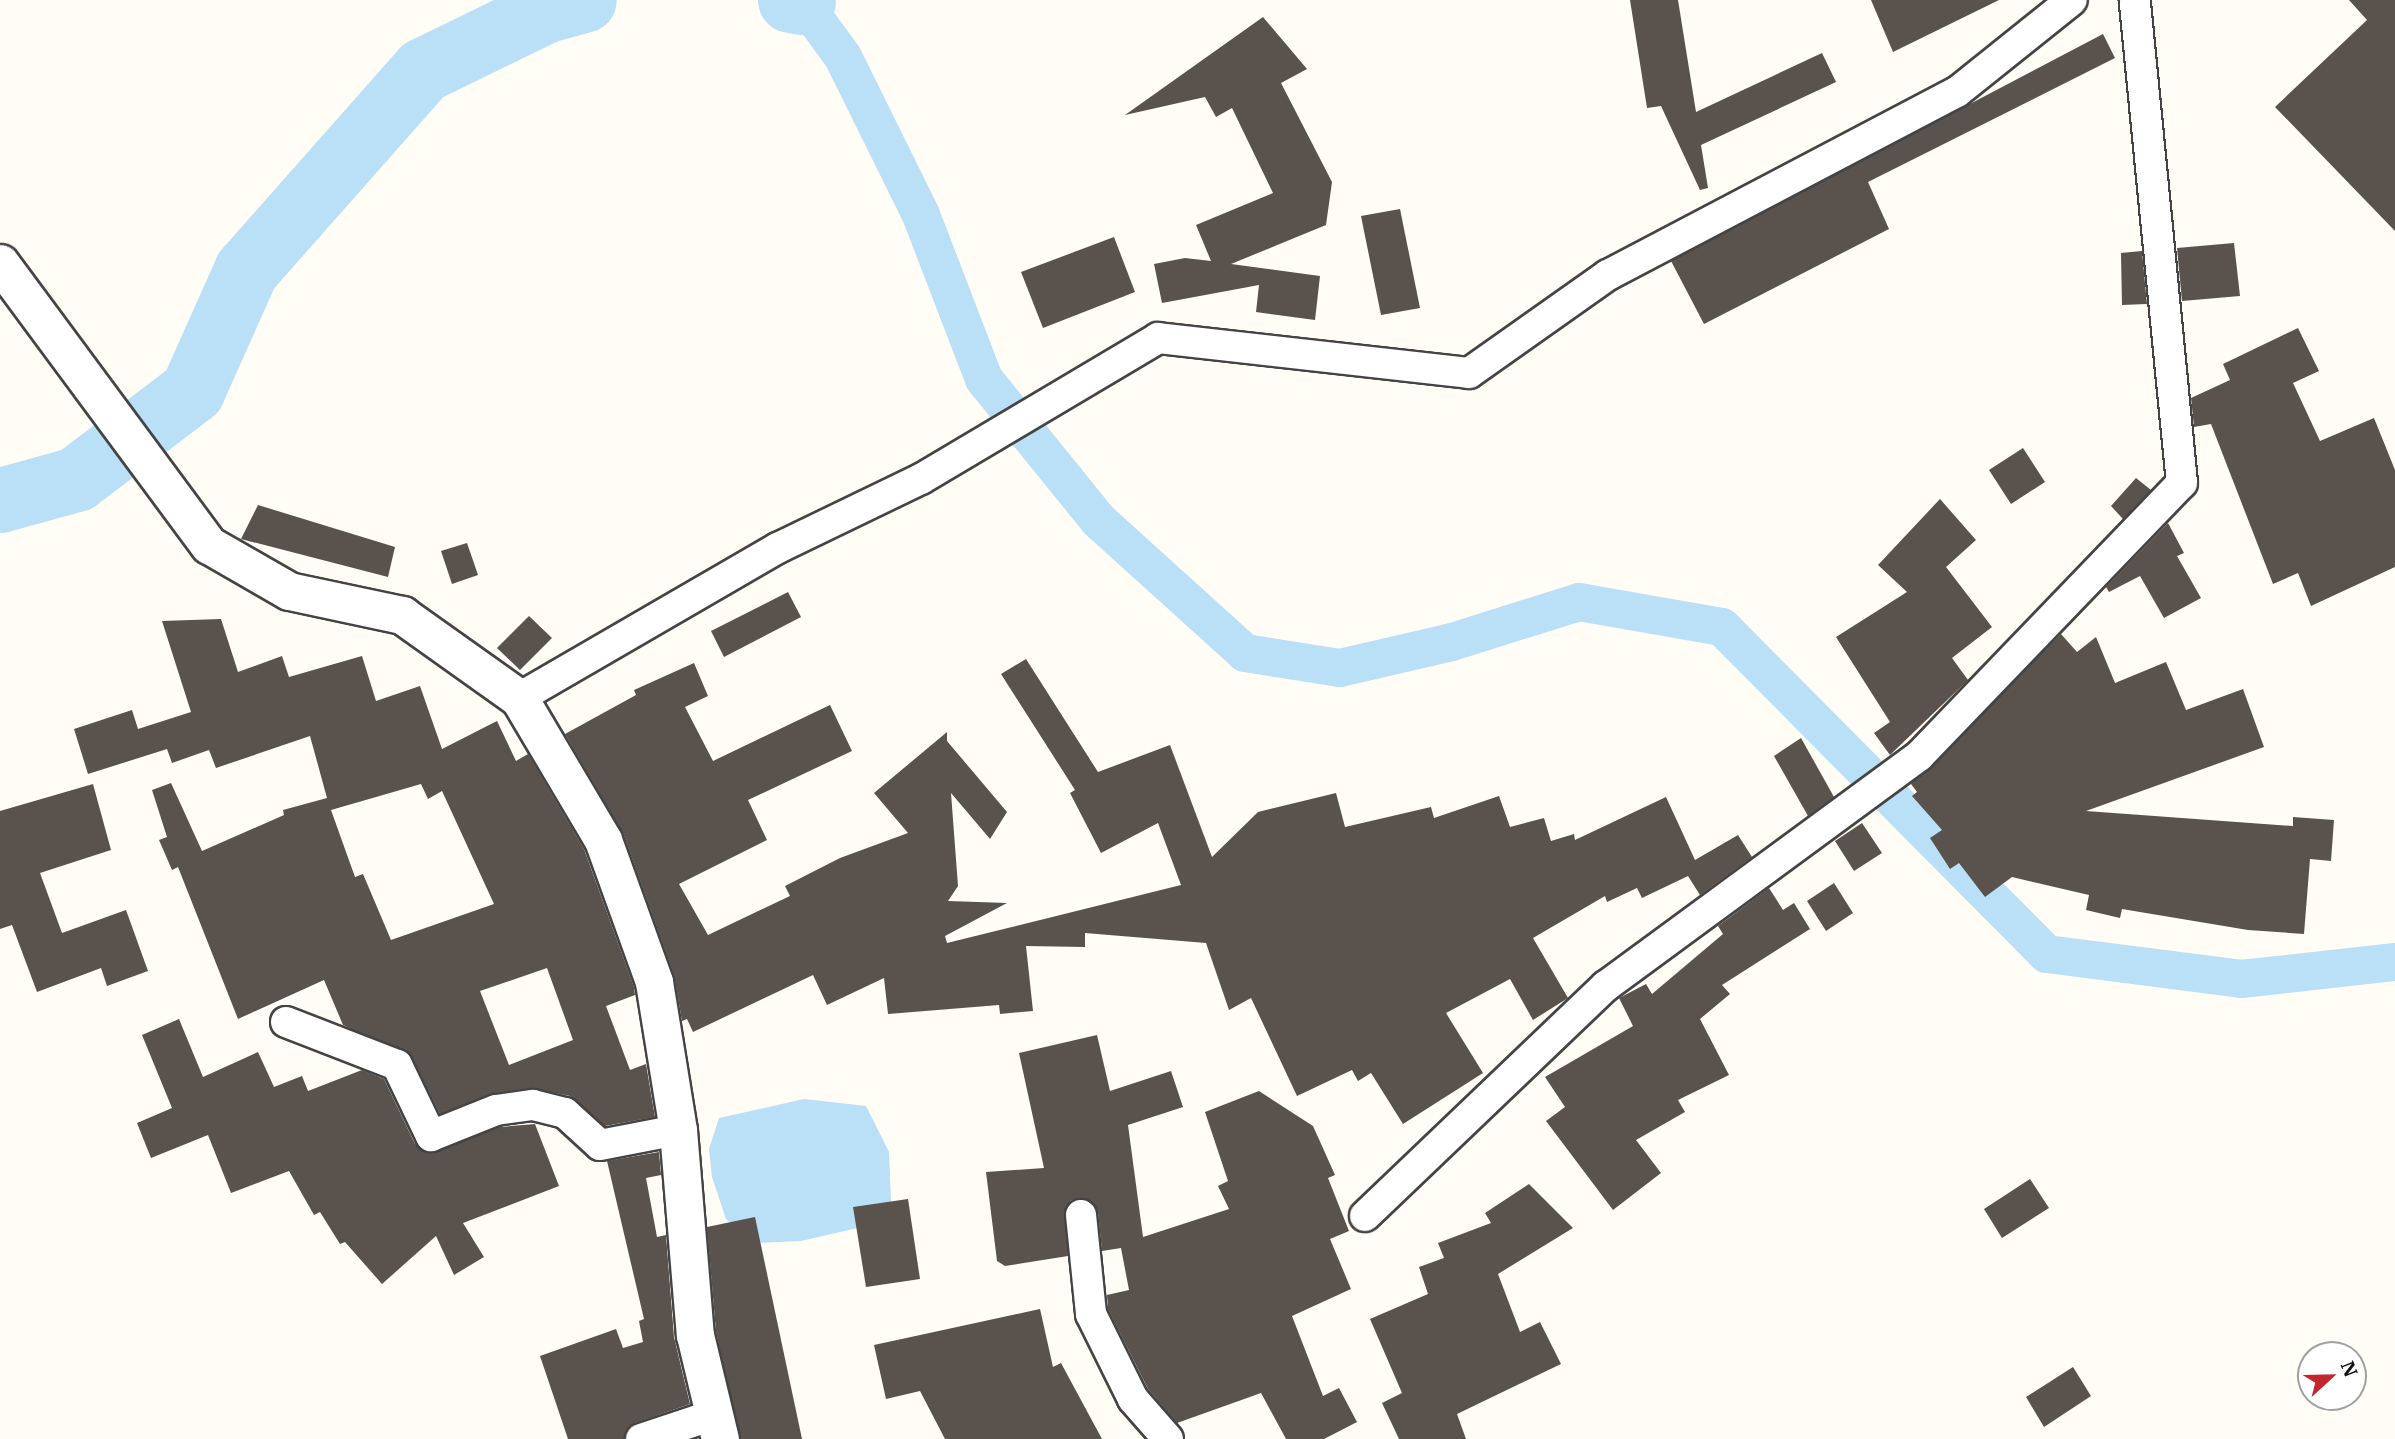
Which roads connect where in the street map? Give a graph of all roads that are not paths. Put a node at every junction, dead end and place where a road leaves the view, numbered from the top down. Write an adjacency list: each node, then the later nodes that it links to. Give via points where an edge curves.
1 (2072, 0): 4 (street, via 1958,92 1608,275 1469,373 1158,338 921,479 778,548)
2 (2134, 0): 8 (street, via 2182,483 1919,756 1606,986)
3 (0, 263): 4 (street, via 209,544 289,591 402,615)
4 (519, 698): 6 (street, via 603,841 654,982)
5 (286, 1022): 6 (street, via 383,1055 397,1066 431,1136 496,1110 533,1105 565,1112 600,1144)
6 (678, 1130): 9 (street, via 695,1335)
7 (1081, 1215): 11 (street, via 1091,1314 1133,1399)
8 (1365, 1216)
9 (716, 1427): 10 (street)
10 (641, 1439)
11 (1168, 1439)

